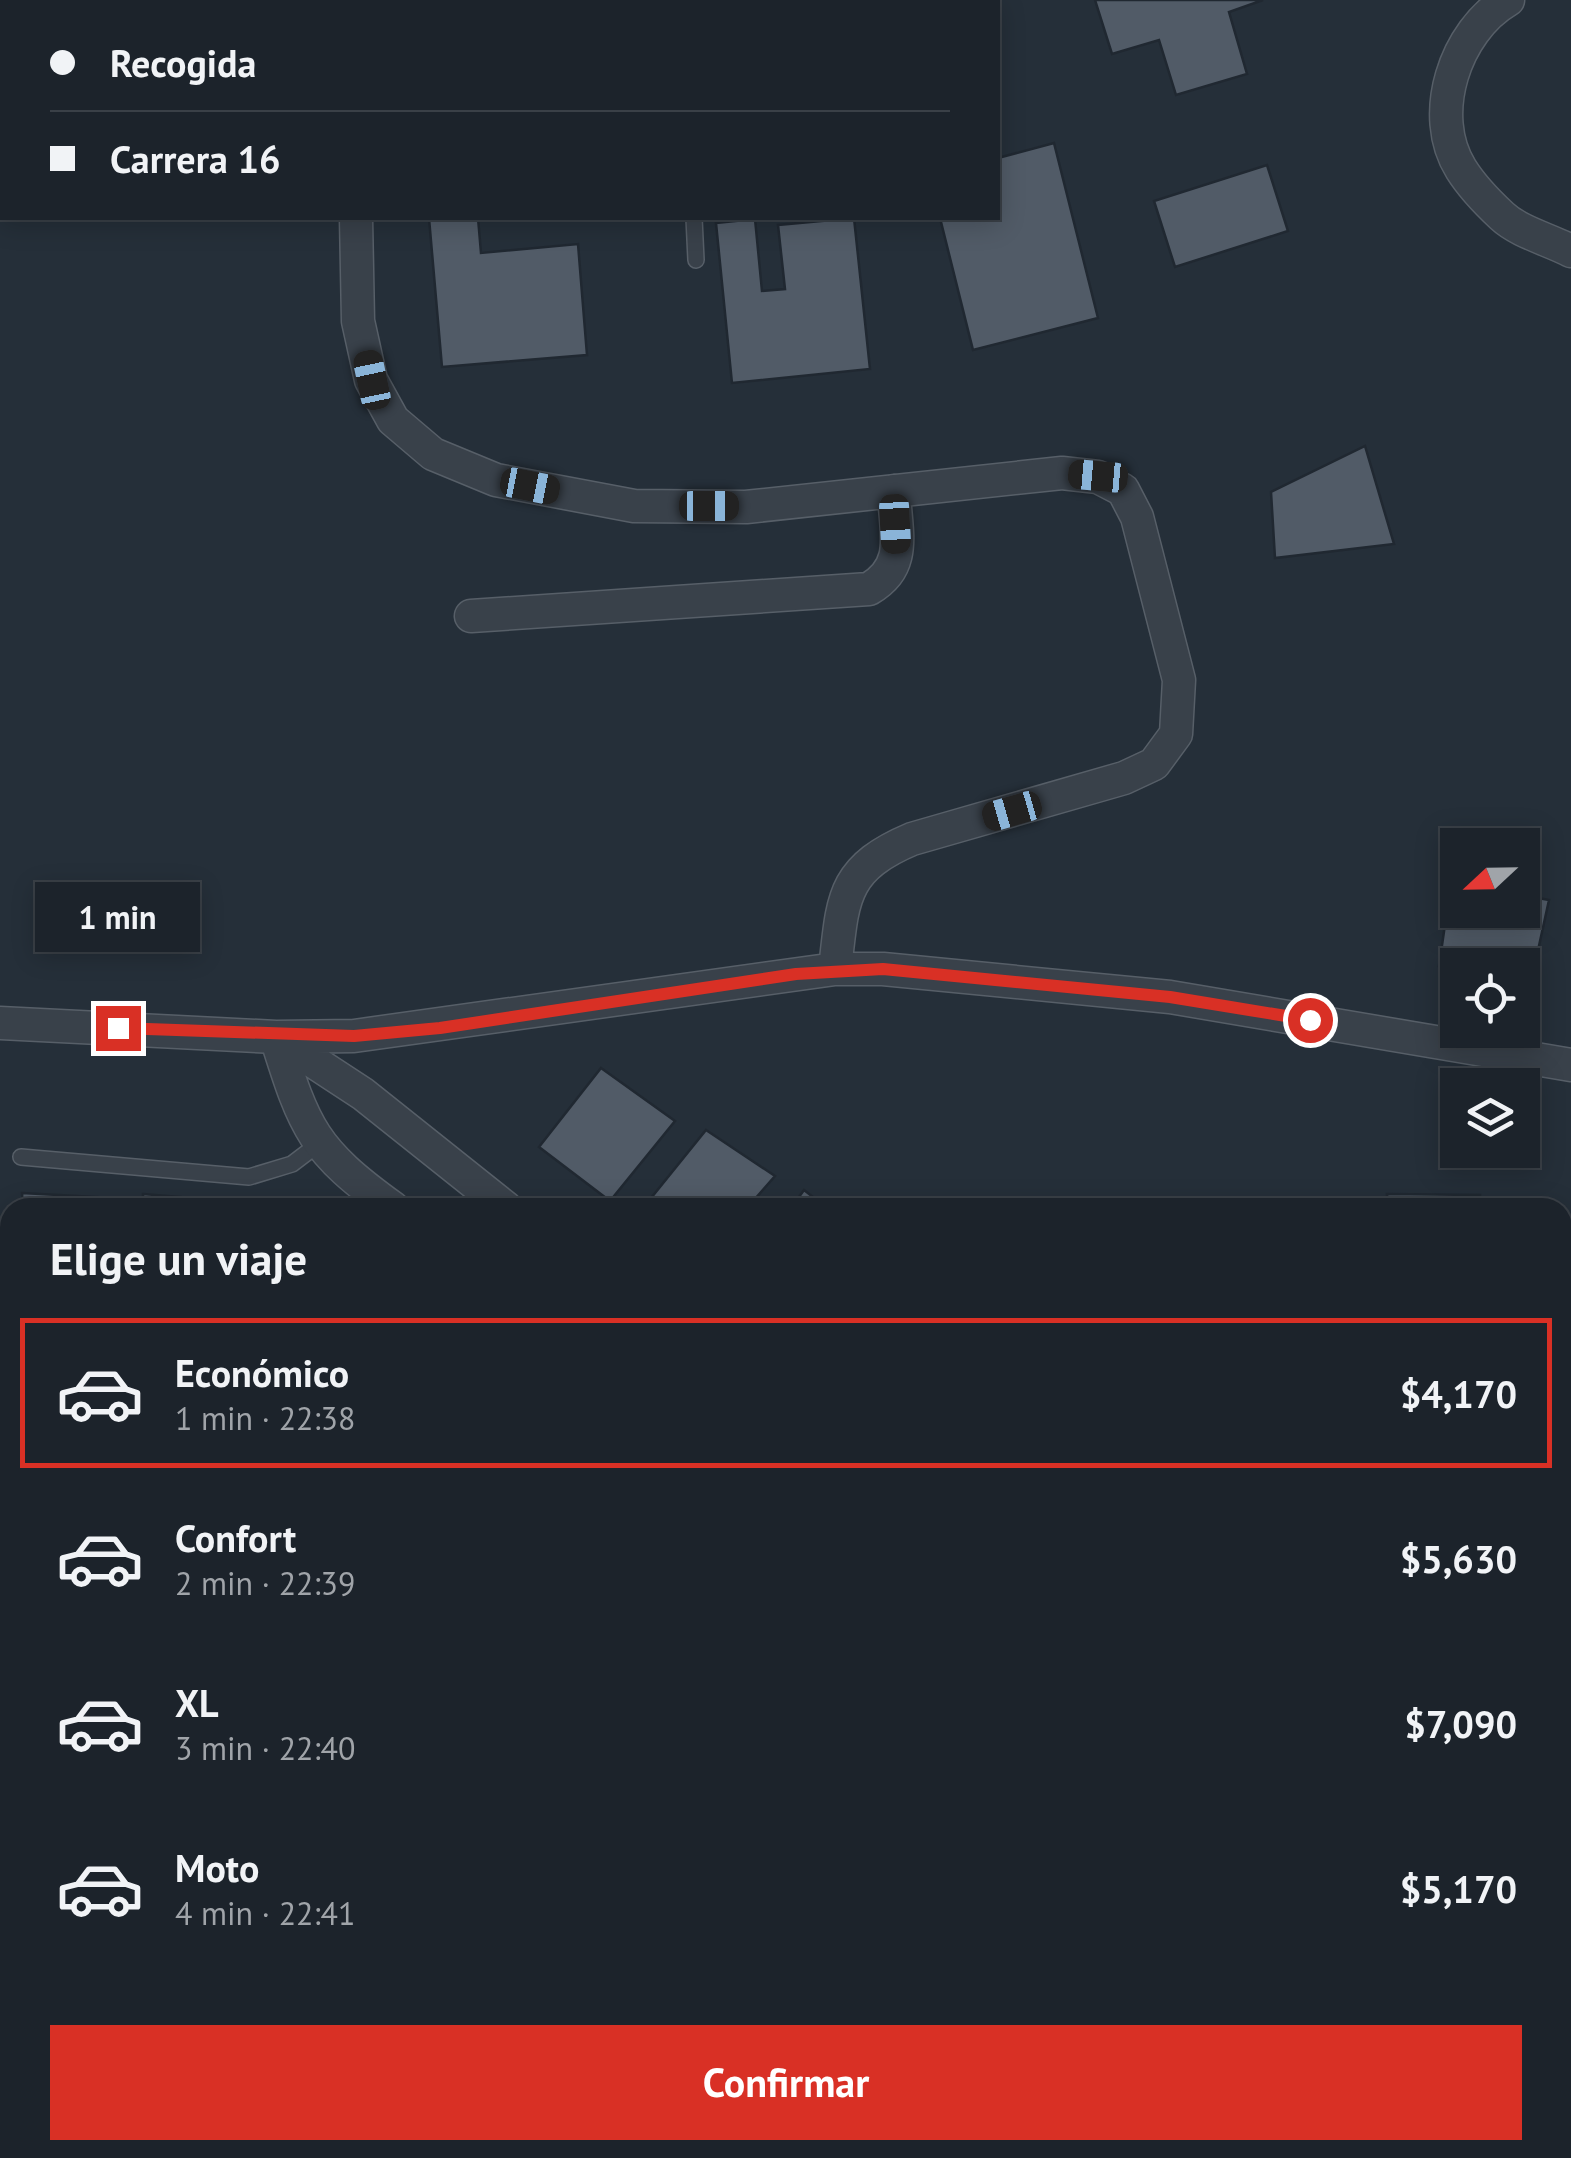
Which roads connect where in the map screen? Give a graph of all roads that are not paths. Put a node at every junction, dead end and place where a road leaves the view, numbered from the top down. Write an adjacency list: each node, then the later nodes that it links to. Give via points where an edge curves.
1 (1508, 0): 4 (street, via 1459,52 1444,112 1460,168 1504,218)
2 (356, 220): 6 (street, via 358,321 372,380 393,420 432,454 496,480 634,506 746,507)
3 (694, 220): 5 (lane)
4 (1571, 250)
5 (696, 260)
6 (894, 491): 7 (street, via 897,558 890,577 869,588); 8 (street, via 1062,473 1098,476 1123,490 1137,517 1179,680 1176,734 1154,764 1124,778 880,852 855,873 842,905)
7 (471, 616)
8 (835, 970): 10 (street, via 440,1028); 11 (street, via 1170,997)
9 (0, 1022): 10 (street)
10 (276, 1037): 12 (street); 15 (street, via 363,1094)
11 (1571, 1065)
12 (318, 1145): 13 (lane, via 292,1164 249,1177); 14 (street)
13 (21, 1157)
14 (380, 1198)
15 (493, 1198)

